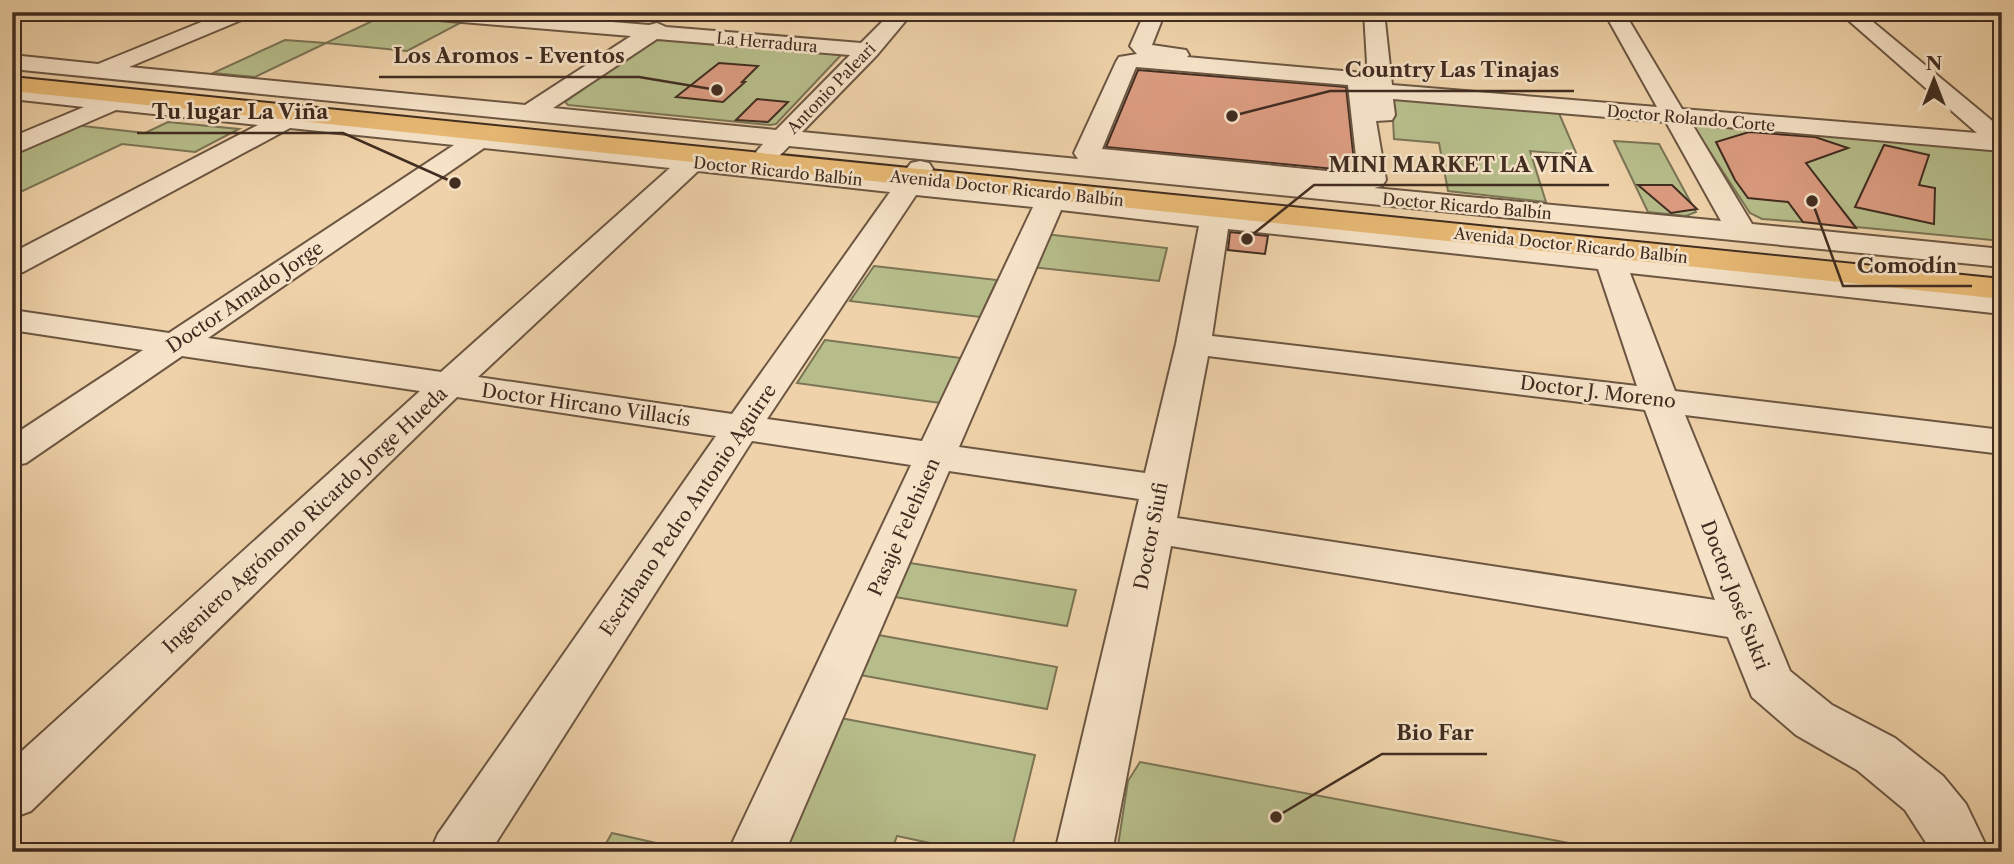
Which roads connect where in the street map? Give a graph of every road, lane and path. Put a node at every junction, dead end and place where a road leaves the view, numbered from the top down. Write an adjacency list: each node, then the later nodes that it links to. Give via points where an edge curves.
1 (27, 12): 11 (street)
2 (244, 12): 15 (street)
3 (414, 12): 10 (street, La Herradura)
4 (682, 12): 12 (street)
5 (903, 12): 13 (street, Antonio Paleari)
6 (1155, 12): 17 (street, Doctor Rolando Corte, via 1141,46 1147,52)
7 (1374, 12): 17 (street)
8 (1614, 12): 22 (street)
9 (1849, 12): 25 (street)
10 (455, 14): 12 (street, La Herradura)
11 (12, 18)
12 (651, 33): 13 (street, La Herradura); 21 (street)
13 (869, 50): 27 (street, Antonio Paleari)
14 (12, 62): 15 (street, Doctor Ricardo Balbín)
15 (100, 70): 21 (street, Doctor Ricardo Balbín)
16 (12, 76): 27 (main road, Avenida Doctor Ricardo Balbín)
17 (1380, 81): 22 (street, Doctor Rolando Corte); 31 (street)
18 (12, 84): 27 (main road, Avenida Doctor Ricardo Balbín)
19 (12, 92): 20 (street, Doctor Ricardo Balbín)
20 (113, 102): 23 (street, Doctor Ricardo Balbín); 26 (street)
21 (528, 114): 27 (street, Doctor Ricardo Balbín)
22 (1676, 117): 25 (street, Doctor Rolando Corte); 33 (street)
23 (286, 120): 24 (street, Doctor Ricardo Balbín); 36 (street)
24 (478, 141): 28 (street, Doctor Ricardo Balbín); 42 (street, Doctor Amado Jorge)
25 (2002, 143)
26 (12, 147)
27 (769, 152): 29 (main road, Avenida Doctor Ricardo Balbín); 30 (street, Doctor Ricardo Balbín)
28 (692, 162): 29 (street, Doctor Ricardo Balbín); 43 (street, Ingeniero Agrónomo Ricardo Jorge Hueda)
29 (915, 178): 32 (street, Doctor Ricardo Balbín); 37 (main road, Avenida Doctor Ricardo Balbín); 38 (main road, Avenida Doctor Ricardo Balbín); 45 (street, Escribano Pedro Antonio Aguirre)
30 (1220, 191): 30 (street, via 1372,180 1359,83 1349,78 1127,62 1087,153); 31 (street, Doctor Ricardo Balbín); 32 (street, Doctor Ricardo Balbín); 35 (street, Doctor Ricardo Balbín); 41 (street, Doctor Siufi)
31 (1391, 198): 33 (street, Doctor Ricardo Balbín)
32 (1050, 202): 48 (street, Pasaje Felehisen)
33 (1742, 232): 34 (street, Doctor Ricardo Balbín)
34 (2002, 258)
35 (1611, 263): 39 (street, Doctor Ricardo Balbín); 44 (street, Doctor José Sukri)
36 (12, 265)
37 (2002, 280)
38 (2002, 289)
39 (2002, 304)
40 (12, 320): 42 (street, Doctor Hircano Villacís)
41 (1193, 344): 44 (street, Doctor J. Moreno); 49 (street, Doctor Siufi)
42 (175, 345): 43 (street, Doctor Hircano Villacís); 47 (street, Doctor Amado Jorge)
43 (447, 386): 45 (street, Doctor Hircano Villacís); 51 (street, Ingeniero Agrónomo Ricardo Jorge Hueda)
44 (1660, 400): 46 (street, Doctor J. Moreno); 50 (street, Doctor José Sukri)
45 (742, 427): 48 (street, Doctor Hircano Villacís); 52 (street, Escribano Pedro Antonio Aguirre)
46 (2002, 442)
47 (12, 454)
48 (936, 456): 49 (street, Doctor Hircano Villacís); 53 (street, Pasaje Felehisen)
49 (1157, 509): 50 (street, Doctor Hircano Villacís); 54 (street, Doctor Siufi)
50 (1745, 622): 55 (street, Doctor José Sukri, via 1770,682 1814,720 1876,754 1924,793)
51 (12, 794)
52 (458, 852)
53 (756, 852)
54 (1083, 852)
55 (1961, 852)

